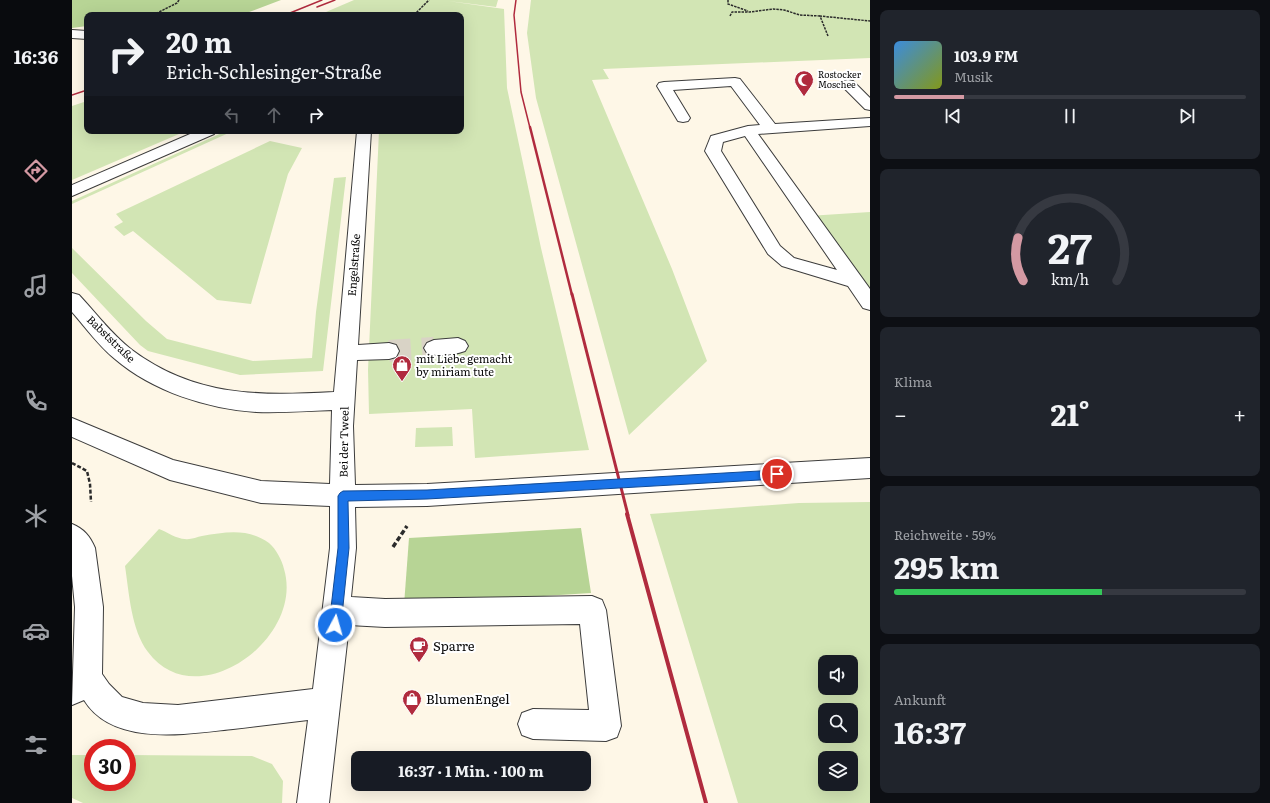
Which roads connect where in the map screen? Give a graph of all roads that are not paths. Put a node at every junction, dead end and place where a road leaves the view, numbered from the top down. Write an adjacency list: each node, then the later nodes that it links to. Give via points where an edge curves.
1 (84, 29): 2 (street)
2 (72, 31)
3 (72, 34): 4 (street)
4 (84, 35)
5 (848, 84): 6 (street)
6 (870, 106)
7 (683, 118): 9 (street, via 664,86 735,82)
8 (870, 122): 9 (street)
9 (771, 128): 10 (street)
10 (748, 130): 14 (street); 14 (street, via 716,139 713,151 774,250 788,262)
11 (202, 134): 13 (street)
12 (364, 134): 20 (street, Engelstraße)
13 (72, 191)
14 (854, 281): 16 (street)
15 (72, 300): 21 (street, Babststraße, via 123,354 142,368)
16 (870, 303)
17 (458, 346): 18 (street)
18 (434, 348)
19 (389, 351): 20 (street)
20 (348, 353): 22 (street, Engelstraße)
21 (198, 392): 22 (street, Bei der Tweel, via 230,400 274,404)
22 (345, 400): 25 (street, Bei der Tweel, via 341,444)
23 (72, 427): 25 (street, via 170,470 227,485 260,492)
24 (870, 468): 25 (street, via 427,495)
25 (343, 496): 27 (street, Bei der Tweel, via 343,548)
26 (72, 536): 28 (street, via 82,548 89,607)
27 (337, 610): 29 (street, Bei der Tweel); 30 (street, via 385,613 592,610 606,726)
28 (80, 684): 29 (street, via 98,695 114,710 144,718 178,720)
29 (326, 703): 31 (street, Bei der Tweel)
30 (533, 724)
31 (313, 803)

